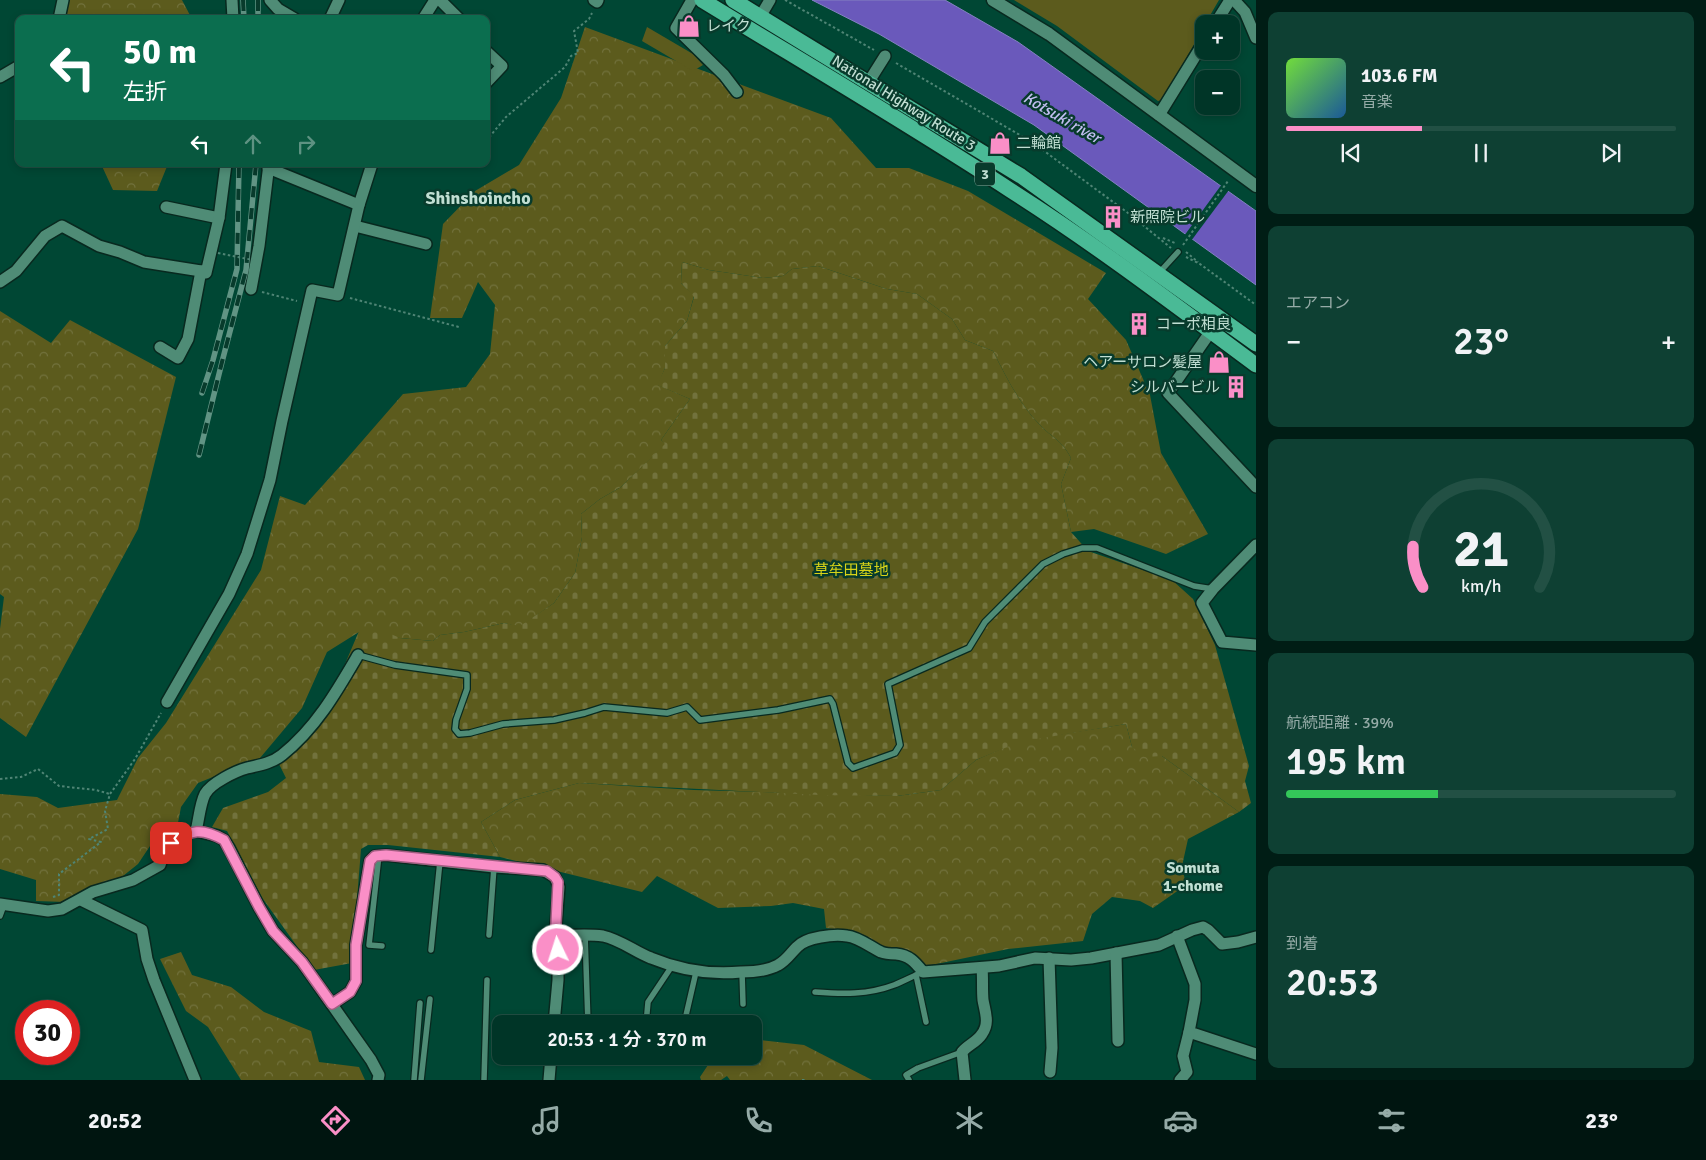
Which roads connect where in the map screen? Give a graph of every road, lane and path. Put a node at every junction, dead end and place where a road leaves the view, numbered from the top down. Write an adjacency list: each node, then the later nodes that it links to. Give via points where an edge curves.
1 (63, 0): 16 (street)
2 (232, 0): 17 (street)
3 (270, 0): 18 (street)
4 (340, 0): 19 (street)
5 (435, 0): 20 (street)
6 (440, 0): 21 (street)
7 (596, 0): 34 (path, via 589,19 574,31 578,53 571,56 565,67 506,117)
8 (692, 0): 32 (street, via 676,28)
9 (702, 0): 57 (highway, National Highway Route 3 / 3, via 1012,190)
10 (733, 0): 23 (highway, National Highway Route 3 / 3)
11 (770, 0): 23 (street)
12 (786, 0): 26 (path)
13 (993, 0): 33 (street, via 1050,34)
14 (1230, 0): 22 (street)
15 (1234, 0): 24 (street, via 1245,12)
16 (60, 15)
17 (233, 15)
18 (288, 15)
19 (332, 15)
20 (426, 15)
21 (455, 15)
22 (1221, 15)
23 (760, 17): 31 (highway, National Highway Route 3 / 3)
24 (1256, 38)
25 (490, 55): 30 (street, via 502,66)
26 (885, 56): 31 (street); 46 (path, via 1032,142)
27 (1195, 57): 33 (street)
28 (15, 68): 29 (street)
29 (0, 77)
30 (490, 79)
31 (868, 83): 50 (highway, National Highway Route 3 / 3, via 1021,176)
32 (737, 92)
33 (1159, 115): 40 (street)
34 (490, 135)
35 (226, 167): 43 (street)
36 (268, 167): 52 (street, via 260,246)
37 (270, 167): 41 (street)
38 (371, 167): 41 (street)
39 (1231, 177): 46 (path)
40 (1255, 182)
41 (360, 206): 44 (street)
42 (166, 207): 43 (street)
43 (219, 218): 49 (street, via 206,273)
44 (355, 226): 45 (street); 53 (street)
45 (426, 244)
46 (1179, 249): 50 (lane); 55 (path, via 1187,258)
47 (218, 254): 48 (path, bridge)
48 (253, 260)
49 (201, 271): 51 (street, via 144,262 99,246 62,226 45,236 16,271); 59 (street, via 188,339 182,352 178,358)
50 (1158, 274): 58 (highway, National Highway Route 3 / 3)
51 (0, 282)
52 (251, 289): 54 (path)
53 (338, 295): 54 (street, via 312,290); 56 (path)
54 (308, 304): 66 (street, via 270,480 246,554 229,594)
55 (1256, 305)
56 (459, 327)
57 (1211, 331): 60 (highway, National Highway Route 3 / 3); 61 (street, via 1168,393)
58 (1256, 344)
59 (160, 347)
60 (1256, 365)
61 (1256, 487)
62 (1256, 545): 63 (street)
63 (1213, 589): 64 (street, via 1202,604 1222,642); 65 (lane, via 1194,586 1097,548 1082,548 1063,554 1043,564 985,622 969,648 888,684 900,745 896,753 854,768 848,763 830,698 778,710 700,720 687,707 667,713 604,707 554,720 503,724 459,734 455,729 456,720 467,689 467,675 395,665)
64 (1256, 645)
65 (358, 655): 69 (street, via 332,700 297,742 272,761 229,775 206,793)
66 (167, 702): 68 (path, via 135,759)
67 (0, 779): 68 (path, via 21,778 38,769 59,786)
68 (110, 794): 73 (path, via 105,811 108,829 89,839 101,842 59,874 59,895)
69 (196, 831): 74 (street, via 171,843 160,864 133,880 94,892); 94 (street, via 224,840 273,931 302,962)
70 (379, 855): 71 (street); 81 (lane, via 369,945); 94 (street, via 370,861 356,945 356,981 350,992)
71 (440, 861): 72 (street); 82 (lane)
72 (494, 867): 77 (lane); 78 (street, via 543,870 555,877 559,887)
73 (52, 898)
74 (81, 900): 75 (street, via 62,909 48,911); 108 (street, via 142,930 147,959)
75 (1, 908)
76 (585, 934): 78 (street); 85 (street, via 605,937); 97 (lane)
77 (489, 935)
78 (558, 936): 96 (street)
79 (1177, 936): 80 (street, via 1203,927 1222,944); 83 (street, via 1159,945); 101 (street, via 1195,984)
80 (1256, 937)
81 (382, 946)
82 (431, 950)
83 (1116, 953): 84 (street, via 1071,960); 102 (street)
84 (1049, 958): 86 (street); 106 (street)
85 (672, 966): 87 (street); 98 (lane, via 648,1002)
86 (982, 968): 89 (street); 103 (street, via 986,1027 976,1042)
87 (696, 972): 88 (street); 99 (lane)
88 (742, 972): 89 (street, via 777,966 806,940 835,935 849,936 885,953 912,959); 95 (lane)
89 (920, 974): 91 (lane, via 895,985 863,993); 100 (lane)
90 (487, 980): 111 (lane)
91 (815, 992)
92 (430, 999): 110 (lane)
93 (420, 1003): 109 (lane)
94 (332, 1004): 107 (street, via 371,1060)
95 (743, 1004)
96 (555, 1015)
97 (588, 1015)
98 (647, 1015)
99 (686, 1015)
100 (926, 1022)
101 (1189, 1032): 104 (street); 117 (street, via 1183,1056 1187,1072)
102 (1118, 1041)
103 (962, 1052): 115 (lane, via 906,1074); 116 (street)
104 (1256, 1054)
105 (550, 1065): 112 (street)
106 (1050, 1072)
107 (379, 1078)
108 (195, 1080)
109 (414, 1080)
110 (421, 1080)
111 (484, 1080)
112 (549, 1080)
113 (802, 1080): 114 (path)
114 (806, 1080)
115 (909, 1080)
116 (966, 1080)
117 (1180, 1080)

